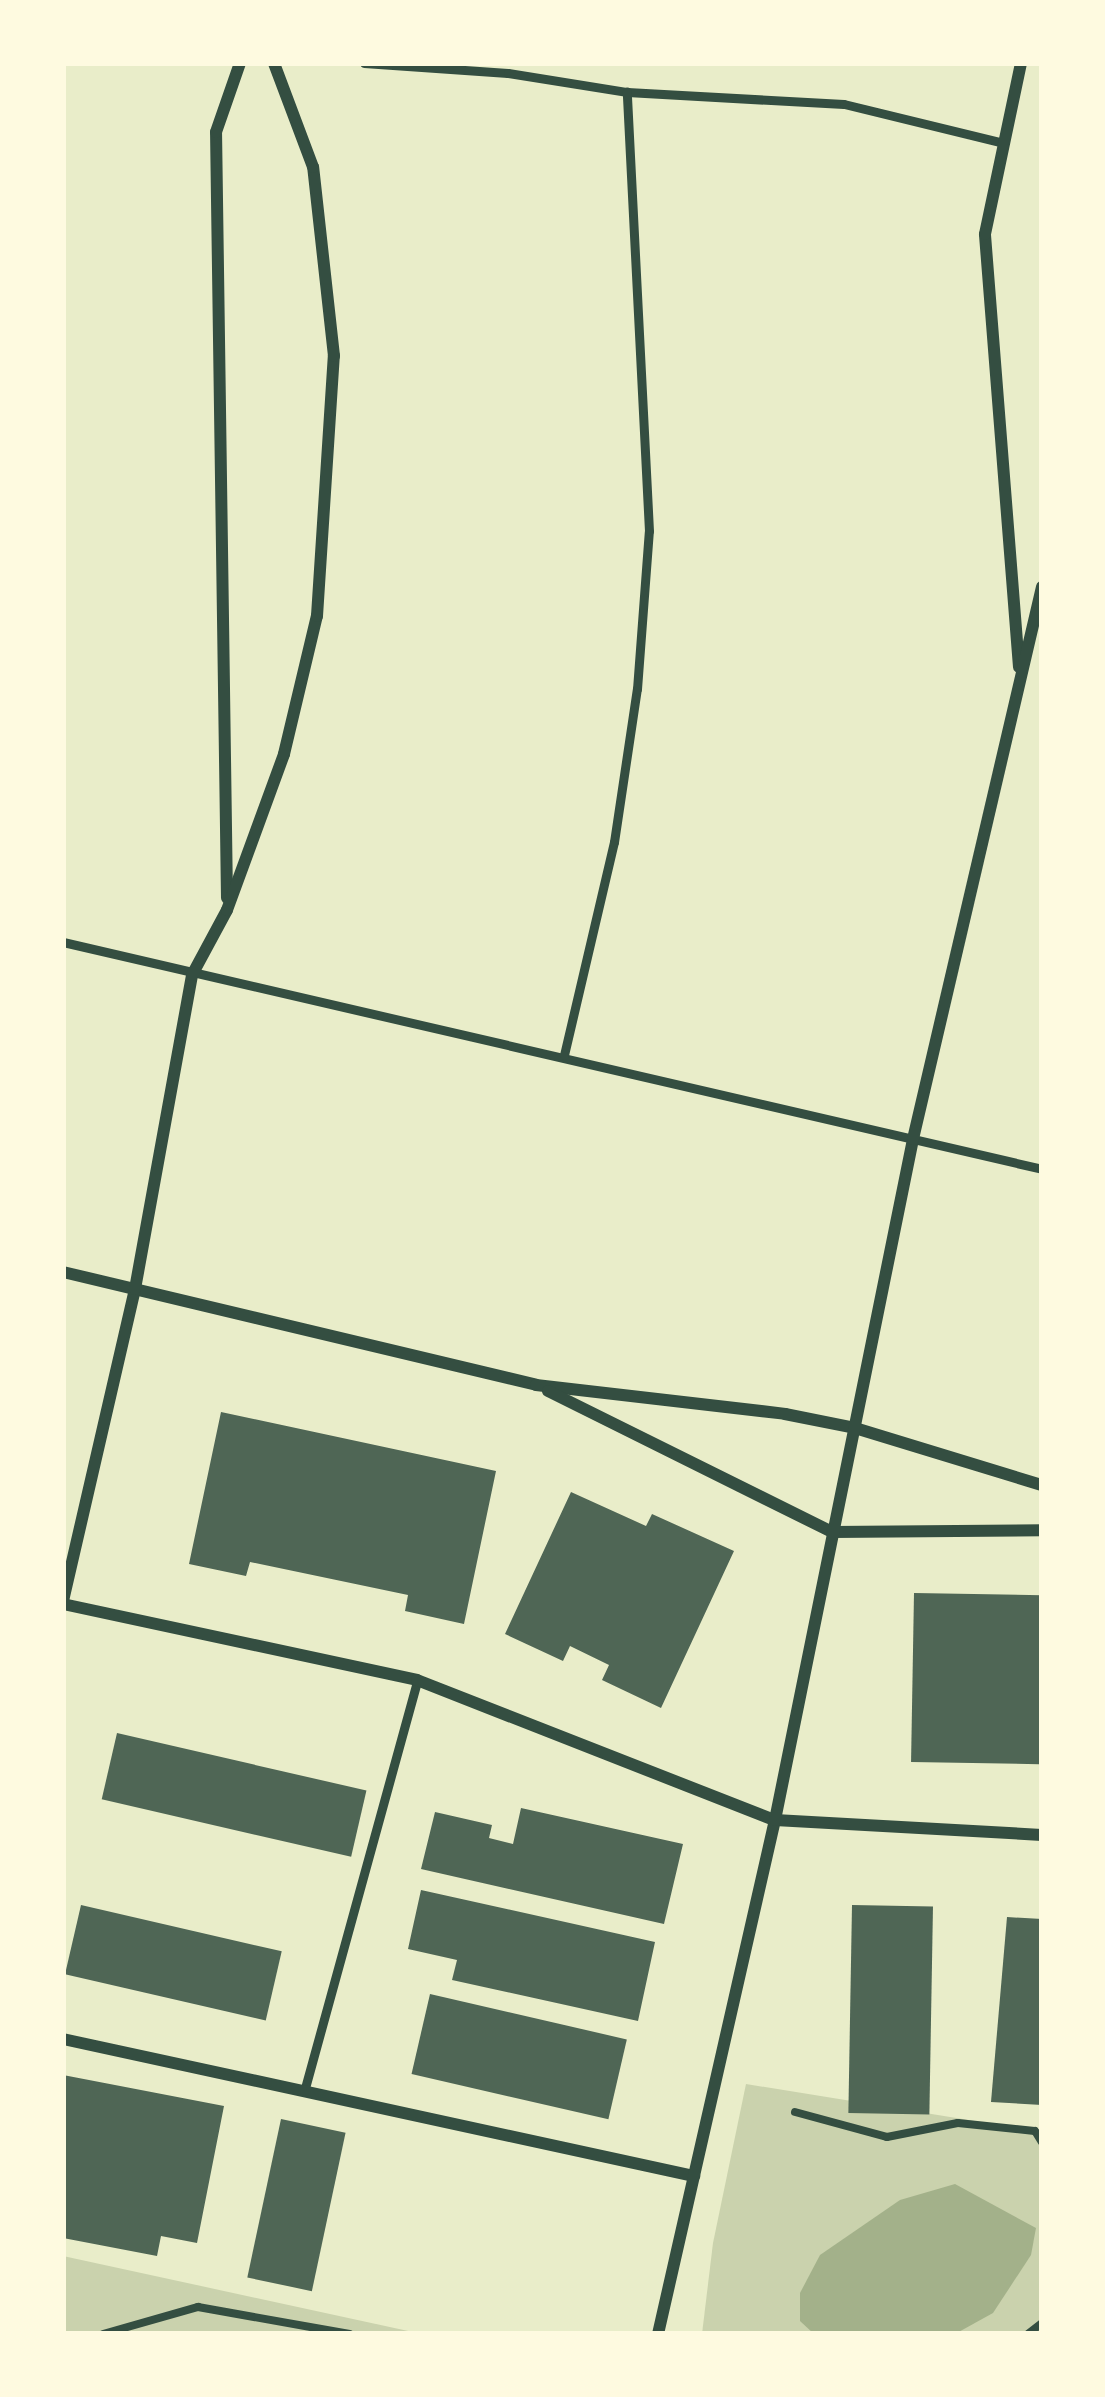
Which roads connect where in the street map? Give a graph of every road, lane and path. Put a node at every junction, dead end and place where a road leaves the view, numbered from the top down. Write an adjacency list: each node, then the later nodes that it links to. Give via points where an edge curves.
1 (240, 63): 9 (street, via 216,133)
2 (274, 63): 9 (street, via 314,167 334,356 317,616 284,754)
3 (364, 63): 5 (lane)
4 (1021, 63): 6 (street)
5 (627, 92): 6 (lane, via 844,104); 12 (lane, via 649,531 638,689 614,842)
6 (1004, 143): 8 (street, via 986,234)
7 (1042, 586): 8 (street)
8 (1020, 680): 13 (street)
9 (227, 910): 11 (street)
10 (63, 942): 11 (lane)
11 (192, 975): 12 (lane); 16 (street)
12 (564, 1055): 13 (lane)
13 (913, 1139): 14 (lane); 18 (street)
14 (1042, 1168)
15 (63, 1272): 16 (street)
16 (135, 1289): 17 (street); 22 (street)
17 (536, 1385): 18 (street); 21 (street)
18 (855, 1428): 19 (street); 21 (street)
19 (1042, 1485)
20 (1042, 1530): 21 (street)
21 (832, 1532): 24 (street)
22 (63, 1603): 23 (street)
23 (417, 1680): 24 (street); 27 (lane)
24 (775, 1820): 25 (street); 31 (street)
25 (1042, 1835)
26 (63, 2039): 27 (street)
27 (304, 2088): 31 (street)
28 (795, 2112): 29 (path, via 887,2138 958,2123)
29 (1038, 2132): 30 (path)
30 (1042, 2142)
31 (694, 2176): 35 (street)
32 (1042, 2323): 36 (path)
33 (103, 2334): 34 (path, via 198,2307)
34 (350, 2334)
35 (658, 2334)
36 (1028, 2334)

